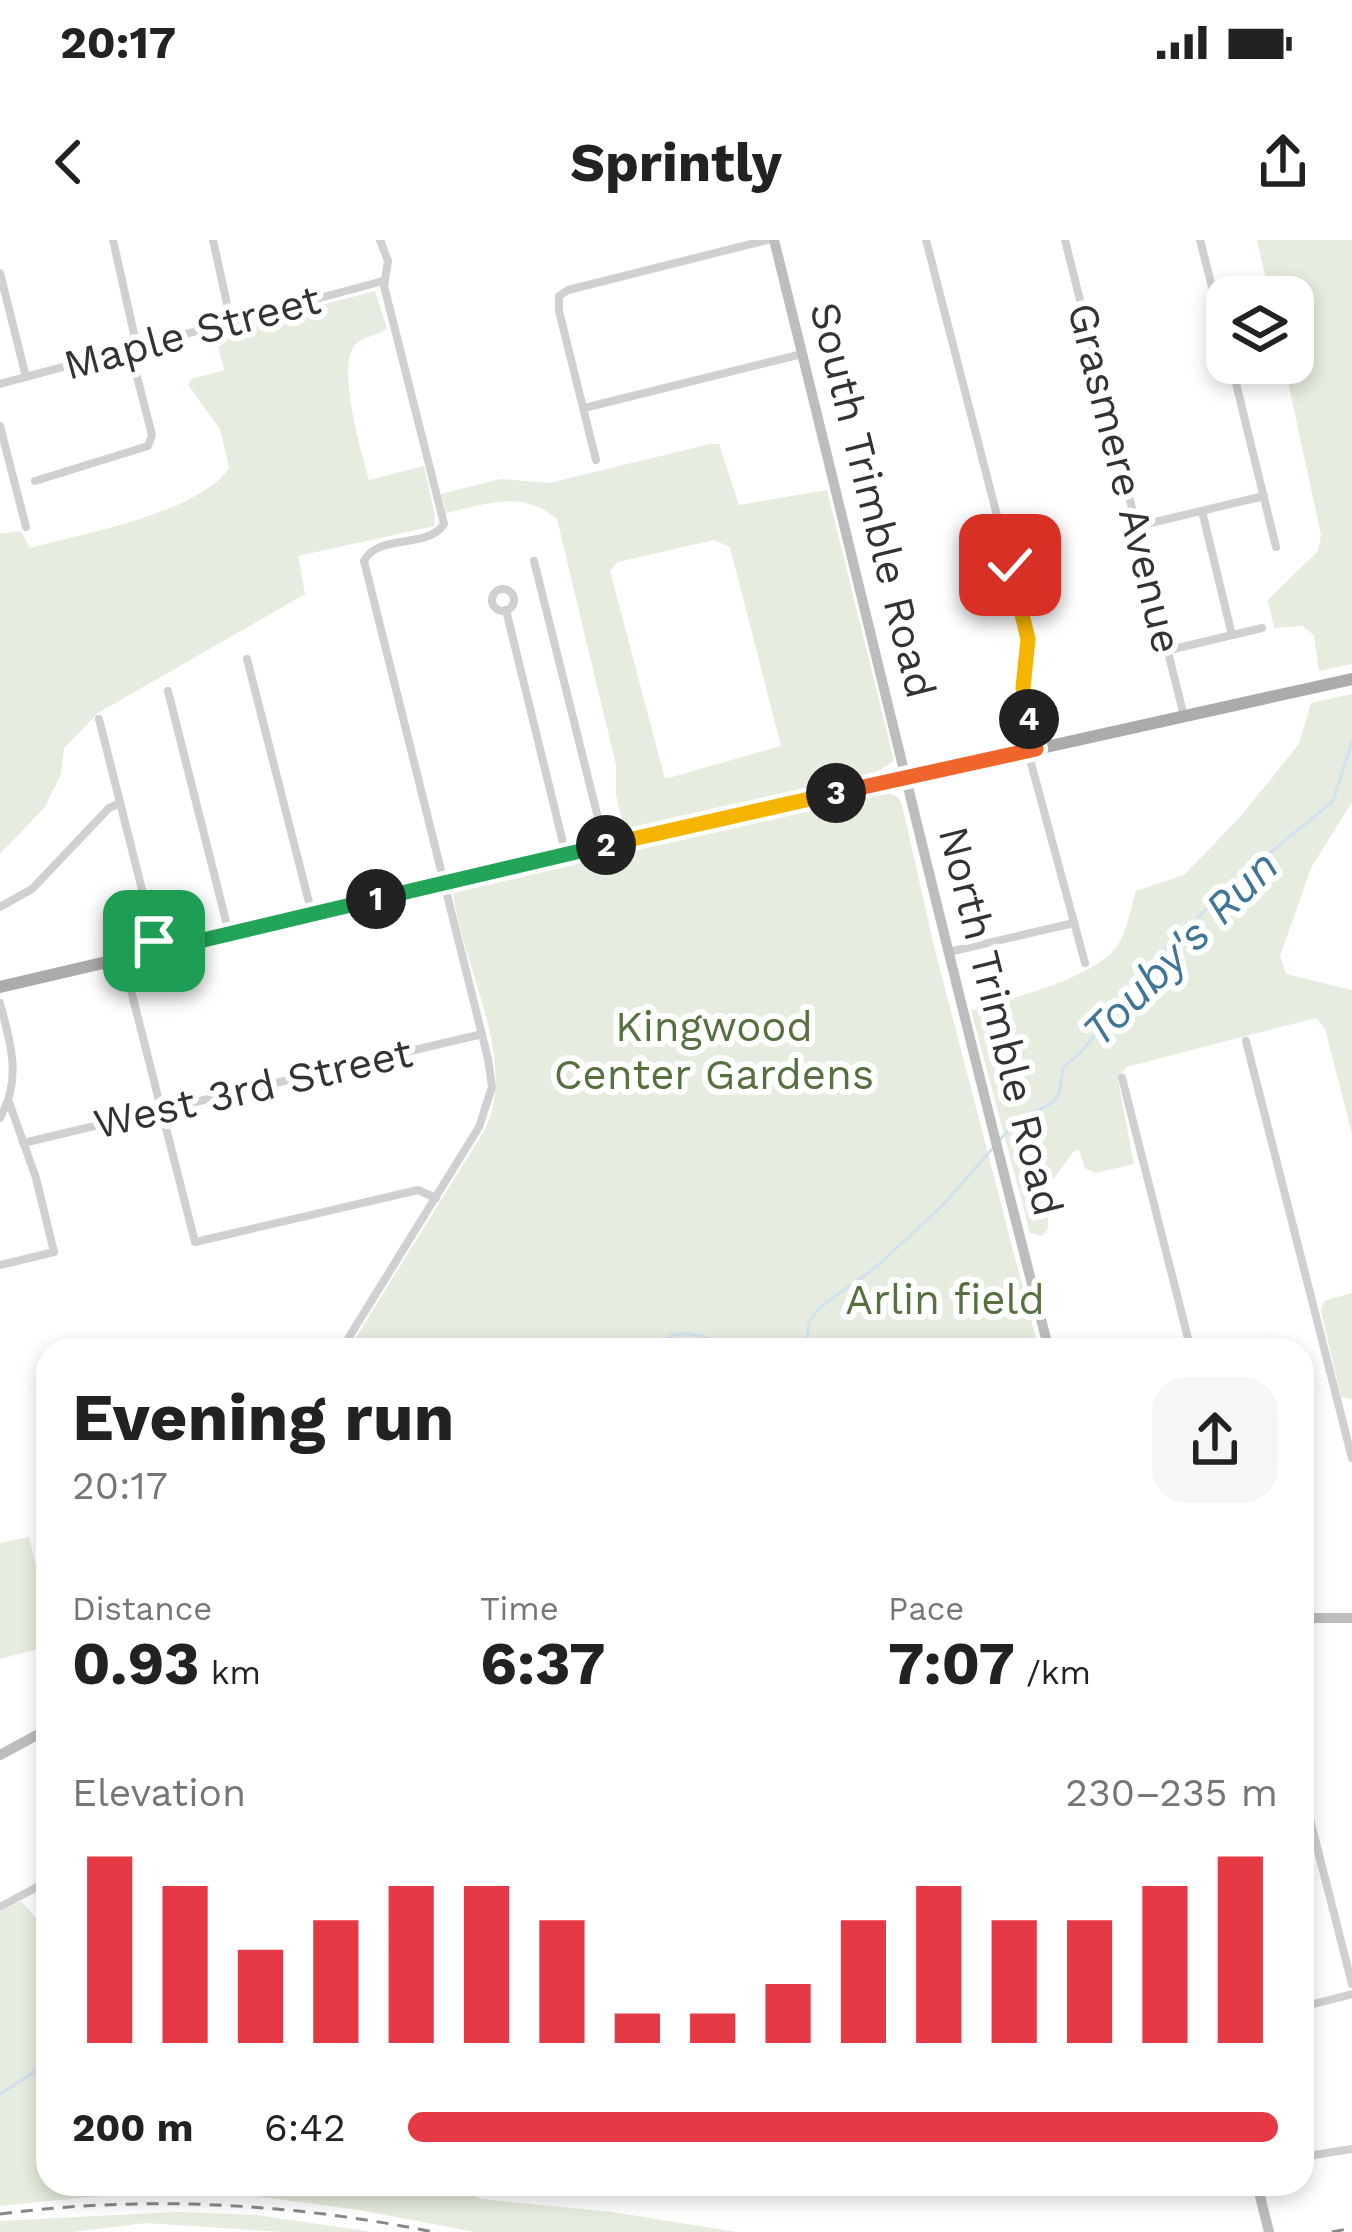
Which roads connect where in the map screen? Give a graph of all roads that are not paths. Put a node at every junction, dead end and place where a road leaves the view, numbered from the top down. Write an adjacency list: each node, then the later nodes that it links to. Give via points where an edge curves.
1 (112, 240): 12 (street)
2 (213, 240): 11 (street)
3 (380, 240): 10 (street)
4 (770, 240): 13 (main road, South Trimble Road); 17 (street, via 559,296)
5 (926, 240): 36 (street, via 1026,628)
6 (1065, 240): 23 (street, Grasmere Avenue)
7 (1201, 240): 9 (street)
8 (0, 273): 14 (street)
9 (1210, 276)
10 (385, 280): 11 (street, Maple Street); 41 (street, via 444,524 434,535 374,549 364,561)
11 (231, 322): 12 (street, Maple Street)
12 (133, 348): 14 (street, Maple Street); 20 (street, via 150,443)
13 (802, 354): 17 (street); 37 (main road, South Trimble Road)
14 (26, 377): 15 (street, Maple Street)
15 (0, 384)
16 (1237, 384): 21 (street)
17 (584, 408): 19 (street)
18 (0, 425): 24 (street)
19 (596, 460)
20 (34, 481)
21 (1264, 496): 22 (street); 25 (street)
22 (1202, 511): 23 (street); 29 (street)
23 (1138, 526): 30 (street, Grasmere Avenue)
24 (26, 527)
25 (1276, 547)
26 (534, 561): 39 (street)
27 (506, 610): 40 (street)
28 (1262, 628): 29 (street)
29 (1232, 635): 30 (street)
30 (1169, 650): 34 (street, Grasmere Avenue)
31 (247, 659): 43 (street)
32 (1352, 679): 34 (main road)
33 (168, 691): 45 (street)
34 (1184, 716): 36 (main road)
35 (99, 719): 38 (street)
36 (1032, 750): 37 (main road); 44 (street)
37 (907, 777): 39 (main road); 47 (main road, North Trimble Road)
38 (120, 803): 42 (street, via 32,889); 46 (street)
39 (605, 845): 40 (main road)
40 (566, 855): 41 (main road)
41 (443, 883): 43 (main road); 52 (street)
42 (0, 907)
43 (312, 914): 45 (main road)
44 (1074, 923): 47 (street); 49 (street)
45 (229, 934): 46 (main road)
46 (157, 951): 48 (main road)
47 (948, 952): 62 (main road, North Trimble Road)
48 (123, 959): 50 (main road); 56 (street)
49 (1085, 963)
50 (0, 987)
51 (0, 1003): 55 (street, via 14,1060)
52 (482, 1034): 56 (street, West 3rd Street); 59 (street, via 489,1103)
53 (1246, 1041): 64 (street)
54 (1122, 1078): 63 (street)
55 (9, 1102): 57 (street); 58 (street)
56 (162, 1110): 58 (street, West 3rd Street); 59 (street, via 195,1242 418,1190)
57 (0, 1122): 58 (street)
58 (22, 1139): 60 (street, via 55,1252)
59 (436, 1198): 61 (street)
60 (0, 1265)
61 (348, 1338)
62 (1046, 1338)
63 (1188, 1338)
64 (1352, 1458)
65 (1314, 1618): 66 (main road)
66 (1352, 1618)
67 (36, 1735): 68 (main road)
68 (1, 1752)
69 (1314, 1835): 72 (street)
70 (36, 1888): 71 (street)
71 (0, 1907)
72 (1352, 1984)
73 (1352, 1994): 74 (street)
74 (1314, 2004)
75 (1352, 2150): 76 (street)
76 (1314, 2155)
77 (1261, 2196): 78 (main road)
78 (1269, 2232)

